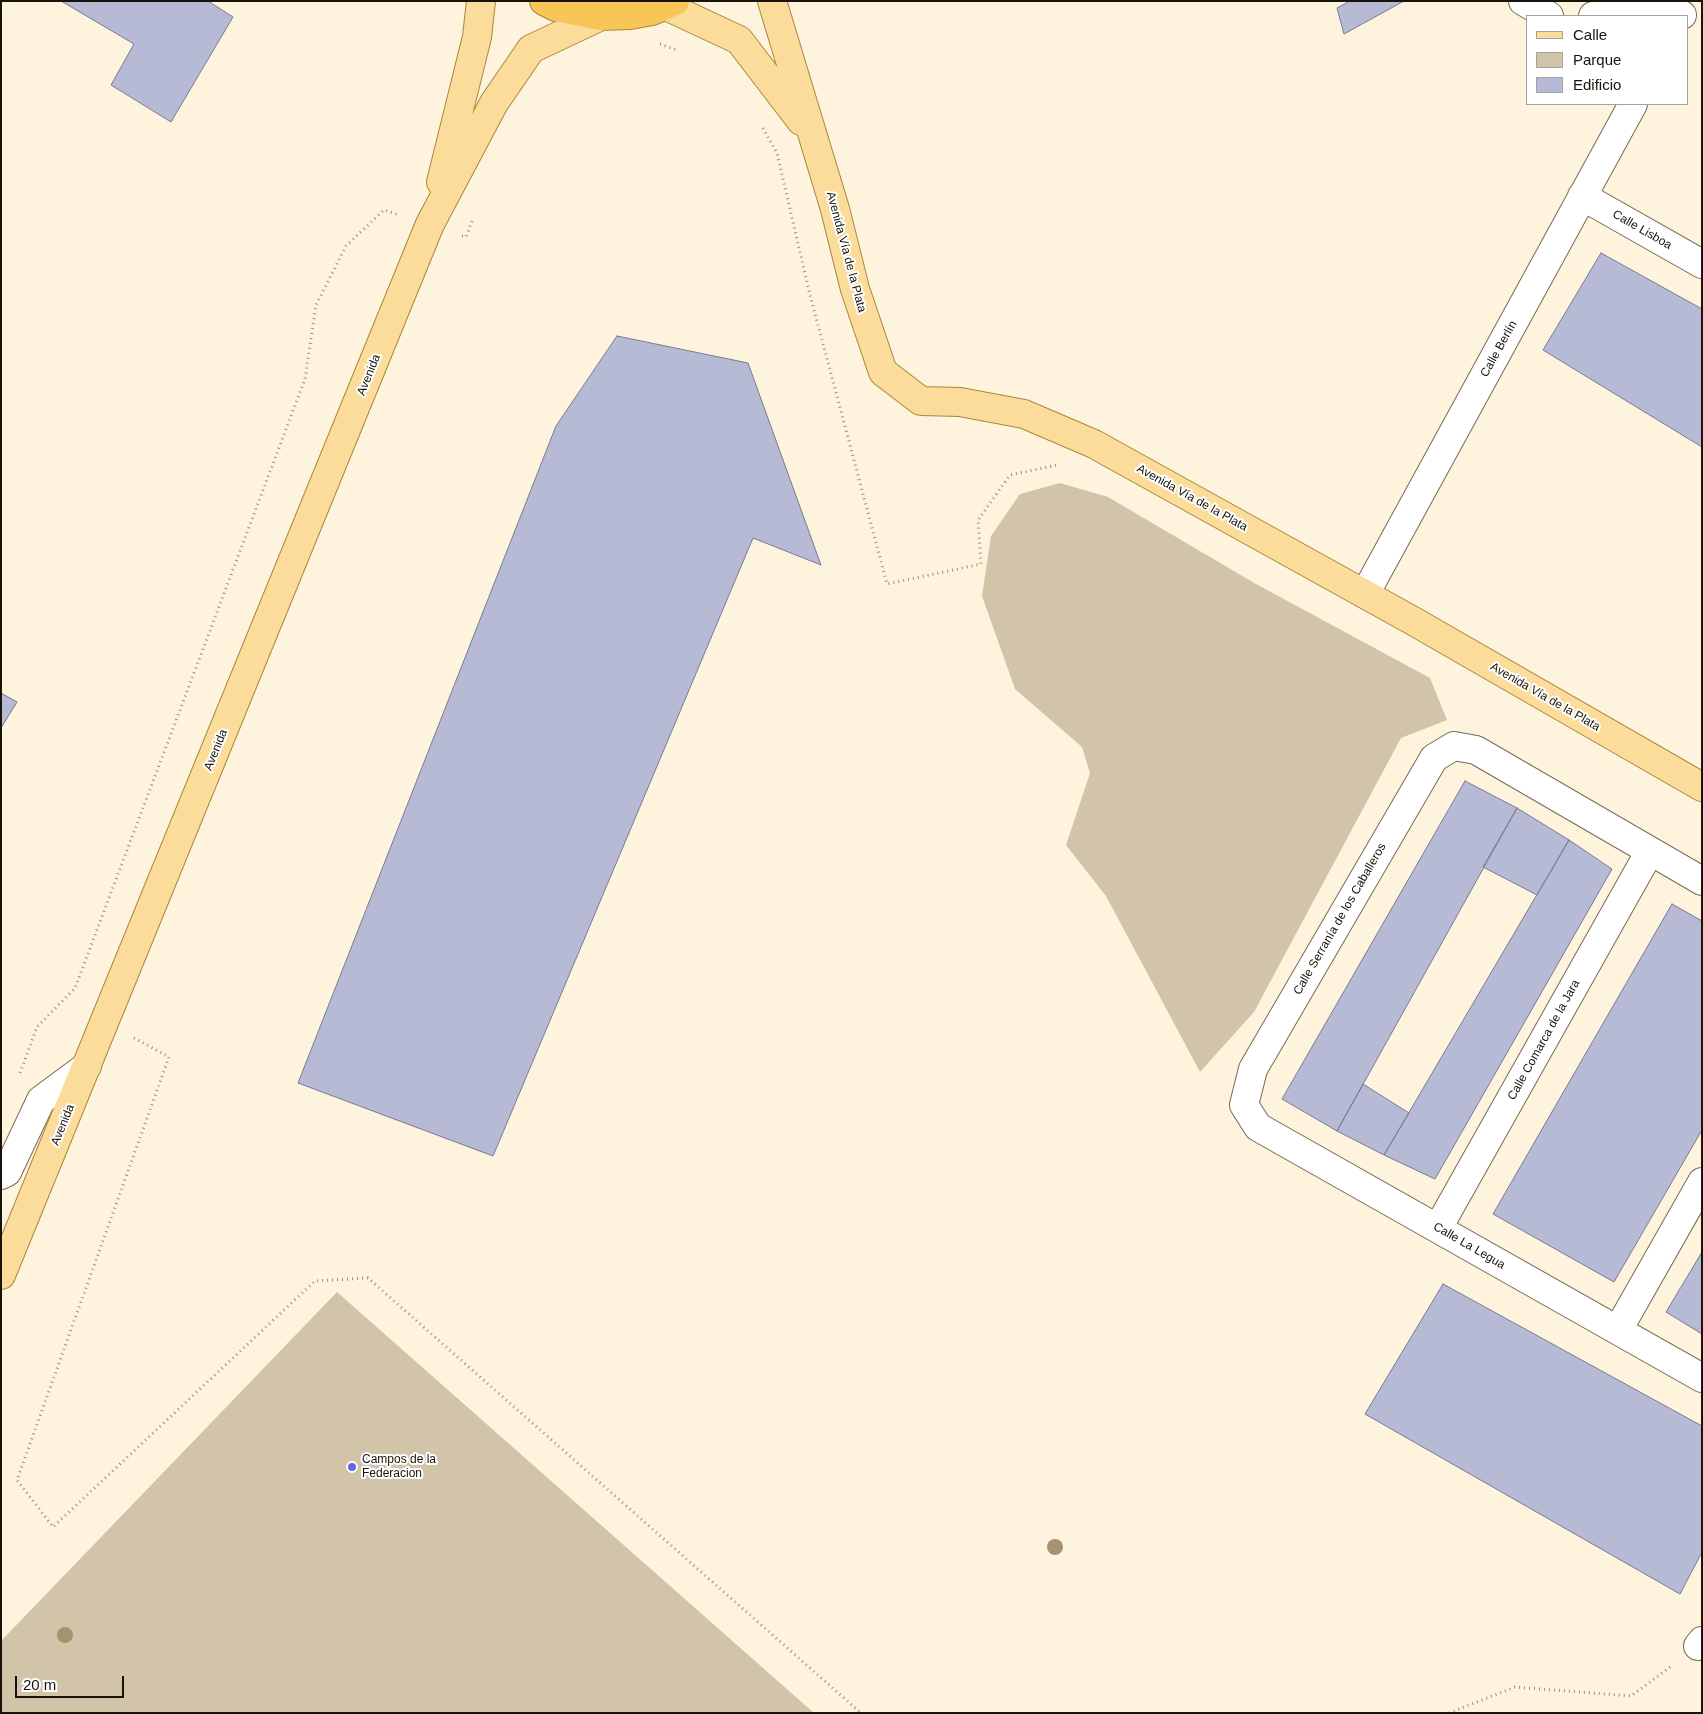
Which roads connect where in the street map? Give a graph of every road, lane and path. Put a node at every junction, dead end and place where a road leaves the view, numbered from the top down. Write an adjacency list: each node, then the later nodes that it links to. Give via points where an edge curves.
1 (481, 1): 15 (main road, Avenida, via 477,37)
2 (544, 1): 10 (highway, via 556,7)
3 (772, 1): 12 (main road, Avenida Vía de la Plata)
4 (1523, 1): 8 (street)
5 (1650, 1): 7 (street); 9 (street)
6 (670, 4): 10 (highway, via 630,15); 12 (main road, Avenida Vía de la Plata, via 739,40)
7 (1684, 11)
8 (1546, 15)
9 (1597, 15)
10 (601, 16): 15 (main road, Avenida, via 531,49 494,103)
11 (1632, 105): 13 (street, Calle Berlín)
12 (812, 136): 17 (main road, Avenida Vía de la Plata, via 836,209 854,290 882,372 922,401 960,402 1024,414 1094,444)
13 (1582, 196): 16 (street, Calle Lisboa); 17 (street, Calle Berlín)
14 (384, 210): 23 (path, via 346,246 316,306 305,378 75,988 37,1028)
15 (430, 224): 21 (main road, Avenida)
16 (1702, 264)
17 (1365, 594): 18 (main road, Avenida Vía de la Plata)
18 (1702, 787)
19 (1650, 851): 20 (street); 24 (street, Calle Serranía de los Caballeros, via 1476,750 1454,746 1434,758 1254,1069); 27 (street, Calle Comarca de la Jara)
20 (1702, 881)
21 (104, 1022): 22 (main road, Avenida); 32 (path, via 169,1057 17,1480 53,1527 315,1280 368,1278)
22 (87, 1066): 25 (street, via 41,1100 7,1172); 28 (main road, Avenida)
23 (18, 1079)
24 (1244, 1104): 27 (street, Calle La Legua, via 1258,1127)
25 (1, 1175)
26 (1702, 1182): 29 (street)
27 (1438, 1228): 29 (street, Calle La Legua)
28 (1, 1275)
29 (1618, 1330): 30 (street, Calle La Legua)
30 (1702, 1378)
31 (1700, 1644): 33 (path, via 1631,1696 1515,1687)
32 (861, 1713)
33 (1449, 1713)

